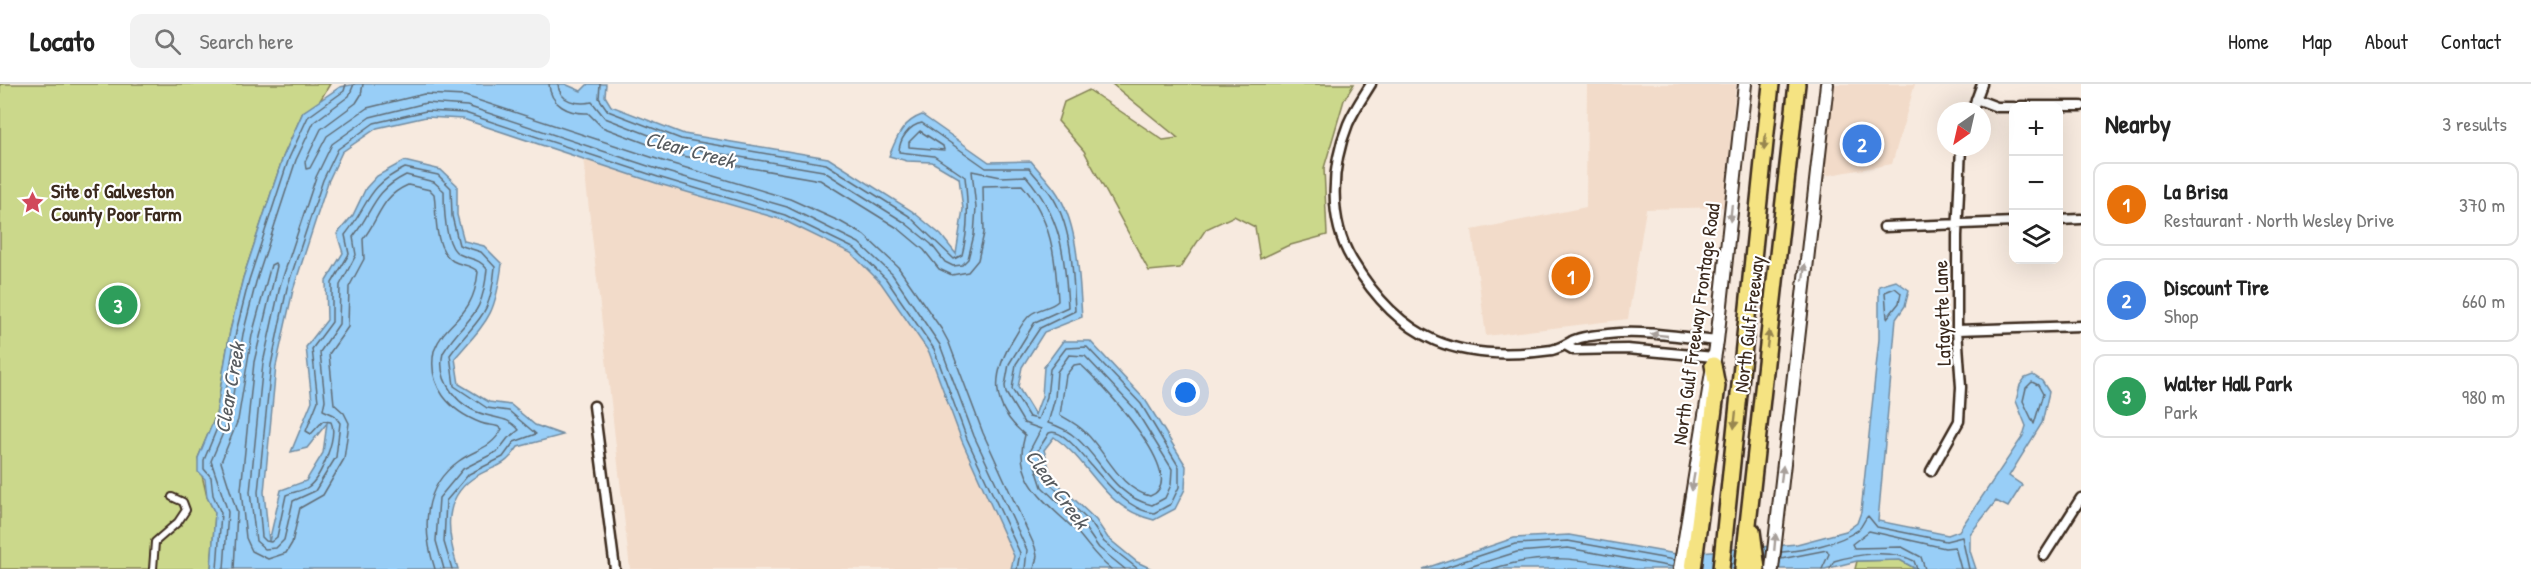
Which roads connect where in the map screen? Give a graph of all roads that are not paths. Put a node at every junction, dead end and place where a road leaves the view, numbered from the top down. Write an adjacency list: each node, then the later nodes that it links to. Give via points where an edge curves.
1 (1371, 84): 21 (street, via 1348,123 1336,164 1336,214 1341,243 1368,286 1400,321 1458,350 1492,354)
2 (1745, 84): 20 (main road, North Gulf Freeway Frontage Road, one-way to 20)
3 (1771, 84): 34 (highway, North Gulf Freeway, one-way to 34)
4 (1797, 84): 28 (highway, North Gulf Freeway, one-way to 4)
5 (1827, 84): 37 (main road, one-way to 5)
6 (1982, 84): 7 (street)
7 (1976, 99): 8 (street); 11 (street)
8 (1975, 102)
9 (2063, 106): 10 (street)
10 (2081, 106)
11 (2009, 107)
12 (1961, 156): 16 (street, Lafayette Lane)
13 (2081, 219): 14 (street)
14 (2063, 220)
15 (2009, 222): 16 (street)
16 (1957, 224): 17 (street); 19 (street, Lafayette Lane)
17 (1884, 227)
18 (2081, 326): 19 (street)
19 (1958, 330): 24 (street, Lafayette Lane, via 1959,421)
20 (1717, 341): 21 (street, one-way to 21, via 1642,333 1607,334 1572,341); 22 (main road, North Gulf Freeway Frontage Road)
21 (1567, 346): 22 (street, via 1574,350 1627,349)
22 (1714, 361): 32 (main road, North Gulf Freeway Frontage Road, one-way to 32); 33 (highway, via 1717,386)
23 (594, 406): 31 (street)
24 (1931, 471)
25 (172, 497): 30 (street, via 183,502 186,510 155,542)
26 (2081, 498): 27 (street)
27 (2078, 508): 29 (street)
28 (1748, 511): 35 (highway, North Gulf Freeway); 36 (highway)
29 (2044, 556)
30 (153, 569)
31 (615, 569)
32 (1680, 569)
33 (1693, 569)
34 (1720, 569)
35 (1743, 569)
36 (1757, 569)
37 (1772, 569)

